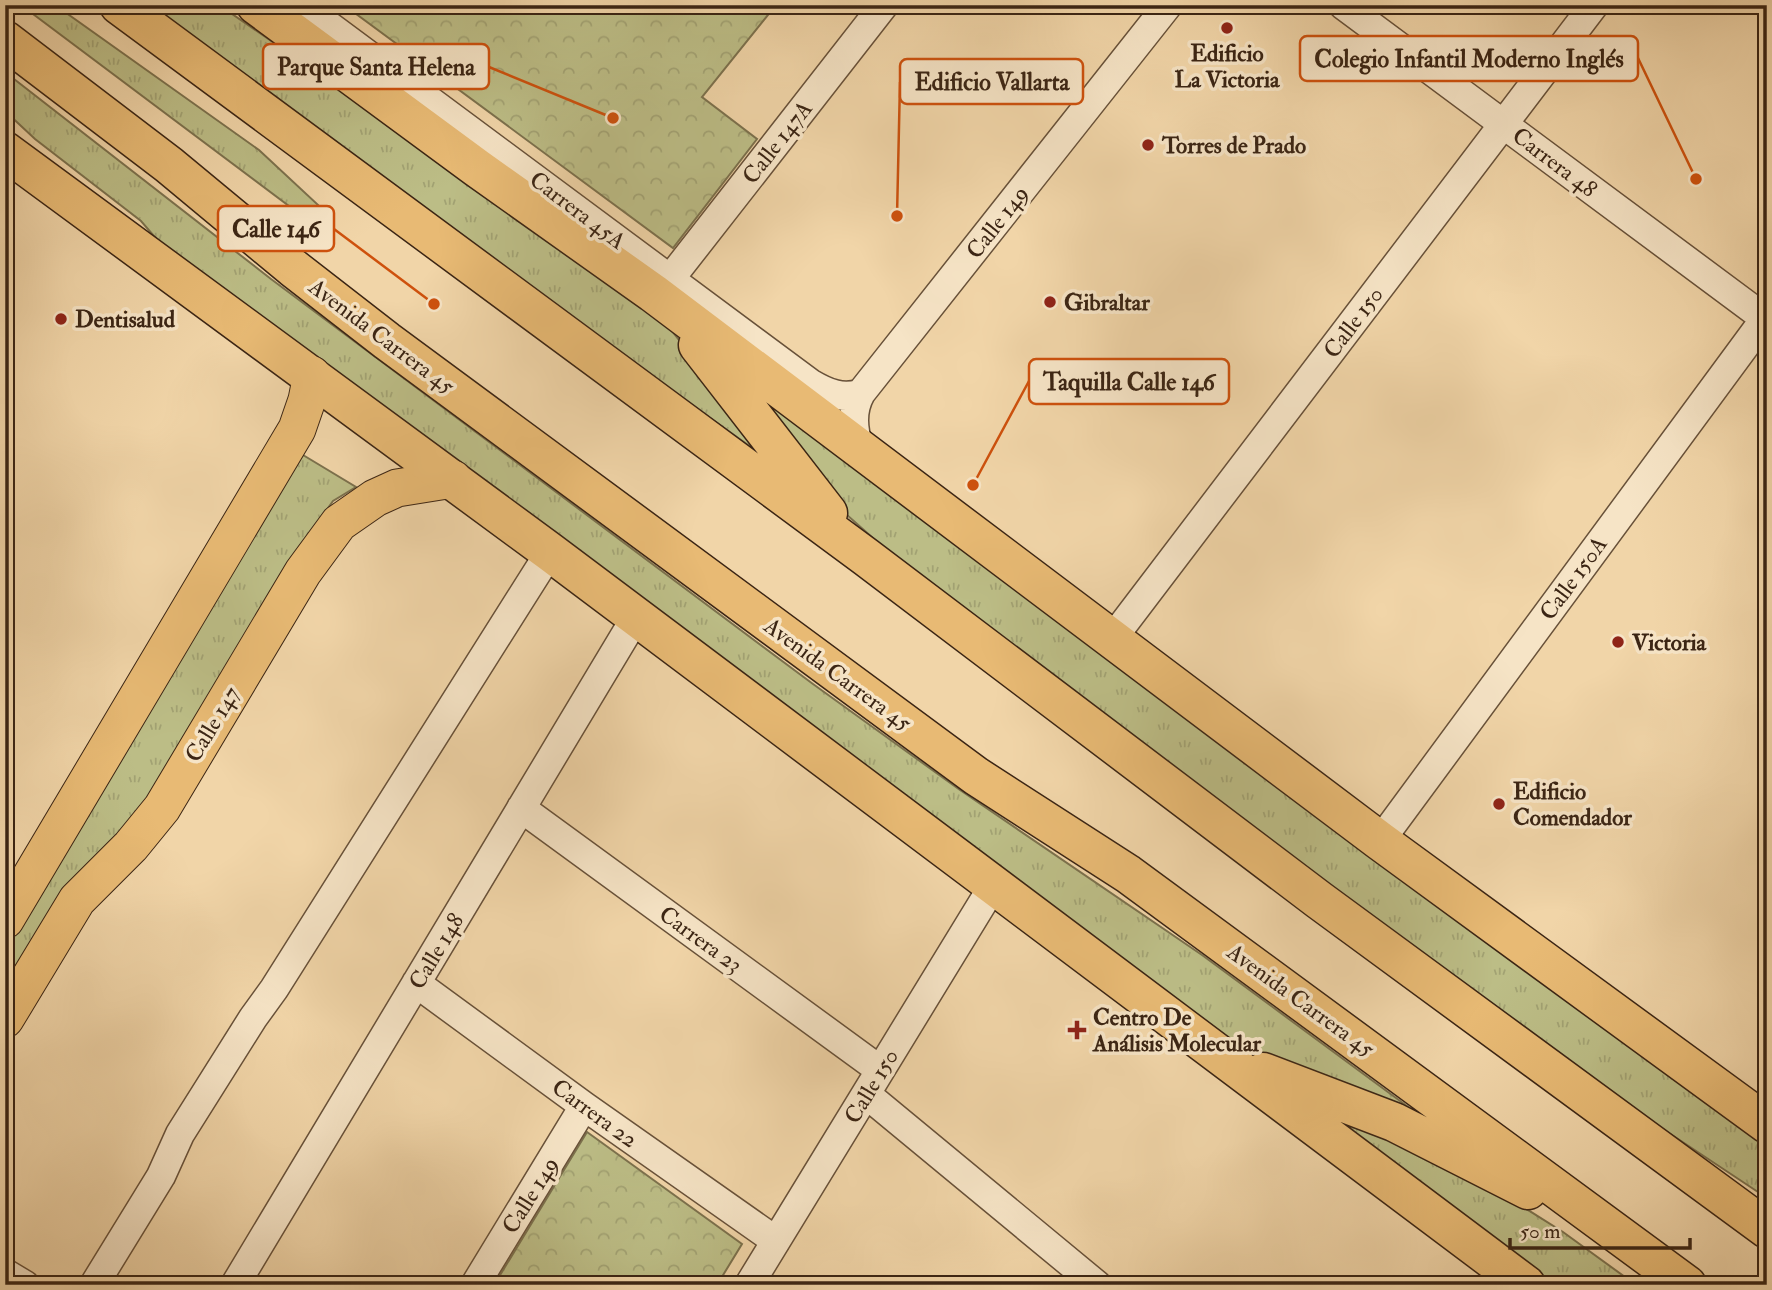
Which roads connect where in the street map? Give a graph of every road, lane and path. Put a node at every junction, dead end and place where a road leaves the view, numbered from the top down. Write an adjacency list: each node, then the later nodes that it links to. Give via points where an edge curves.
1 (119, 5): 20 (highway)
2 (256, 5): 13 (highway, via 477,168)
3 (301, 5): 13 (street, Carrera 45A)
4 (884, 5): 13 (street, Calle 147A)
5 (1168, 5): 16 (street, Calle 149)
6 (1343, 5): 9 (street, Carrera 48)
7 (1594, 5): 9 (street, Calle 150)
8 (5, 40): 36 (highway, Avenida Carrera 45, via 387,341 976,776 1128,874)
9 (1504, 124): 14 (street, Carrera 48); 22 (street, Calle 150)
10 (5, 127): 12 (highway)
11 (5, 151): 12 (highway)
12 (91, 213): 15 (highway)
13 (661, 286): 16 (street, Carrera 45A, via 820,389 851,397); 17 (highway); 20 (highway, via 817,501)
14 (1766, 318): 24 (street, Calle 150A)
15 (312, 375): 18 (highway); 26 (main road, via 303,416 290,441)
16 (862, 393): 17 (street, Calle 149, via 854,420)
17 (859, 448): 22 (highway)
18 (453, 479): 19 (highway); 28 (main road, Calle 147, via 397,488 339,523 303,572 162,808 77,900)
19 (550, 552): 21 (highway); 40 (street, via 180,1134 161,1175)
20 (866, 556): 34 (highway, via 1330,908)
21 (636, 617): 23 (street, Calle 148); 25 (highway)
22 (1112, 639): 24 (highway)
23 (521, 808): 27 (street, Calle 148); 30 (street, Carrera 23)
24 (1380, 841): 33 (highway)
25 (993, 886): 29 (highway); 30 (street, Calle 150)
26 (5, 920)
27 (416, 983): 32 (street, Carrera 22); 41 (street, Calle 148)
28 (5, 1019)
29 (1205, 1045): 36 (highway, via 1402,1126); 44 (highway)
30 (880, 1070): 31 (street, Calle 150)
31 (866, 1094): 35 (street, Calle 150); 43 (street)
32 (584, 1106): 35 (street, Carrera 22); 42 (street, Calle 149)
33 (1767, 1124)
34 (1767, 1229)
35 (776, 1241): 38 (street, Calle 150)
36 (1634, 1245): 45 (highway, Avenida Carrera 45)
37 (5, 1273): 39 (street)
38 (761, 1280)
39 (25, 1285)
40 (94, 1285)
41 (235, 1285)
42 (475, 1285)
43 (1097, 1285)
44 (1525, 1285)
45 (1687, 1285)

